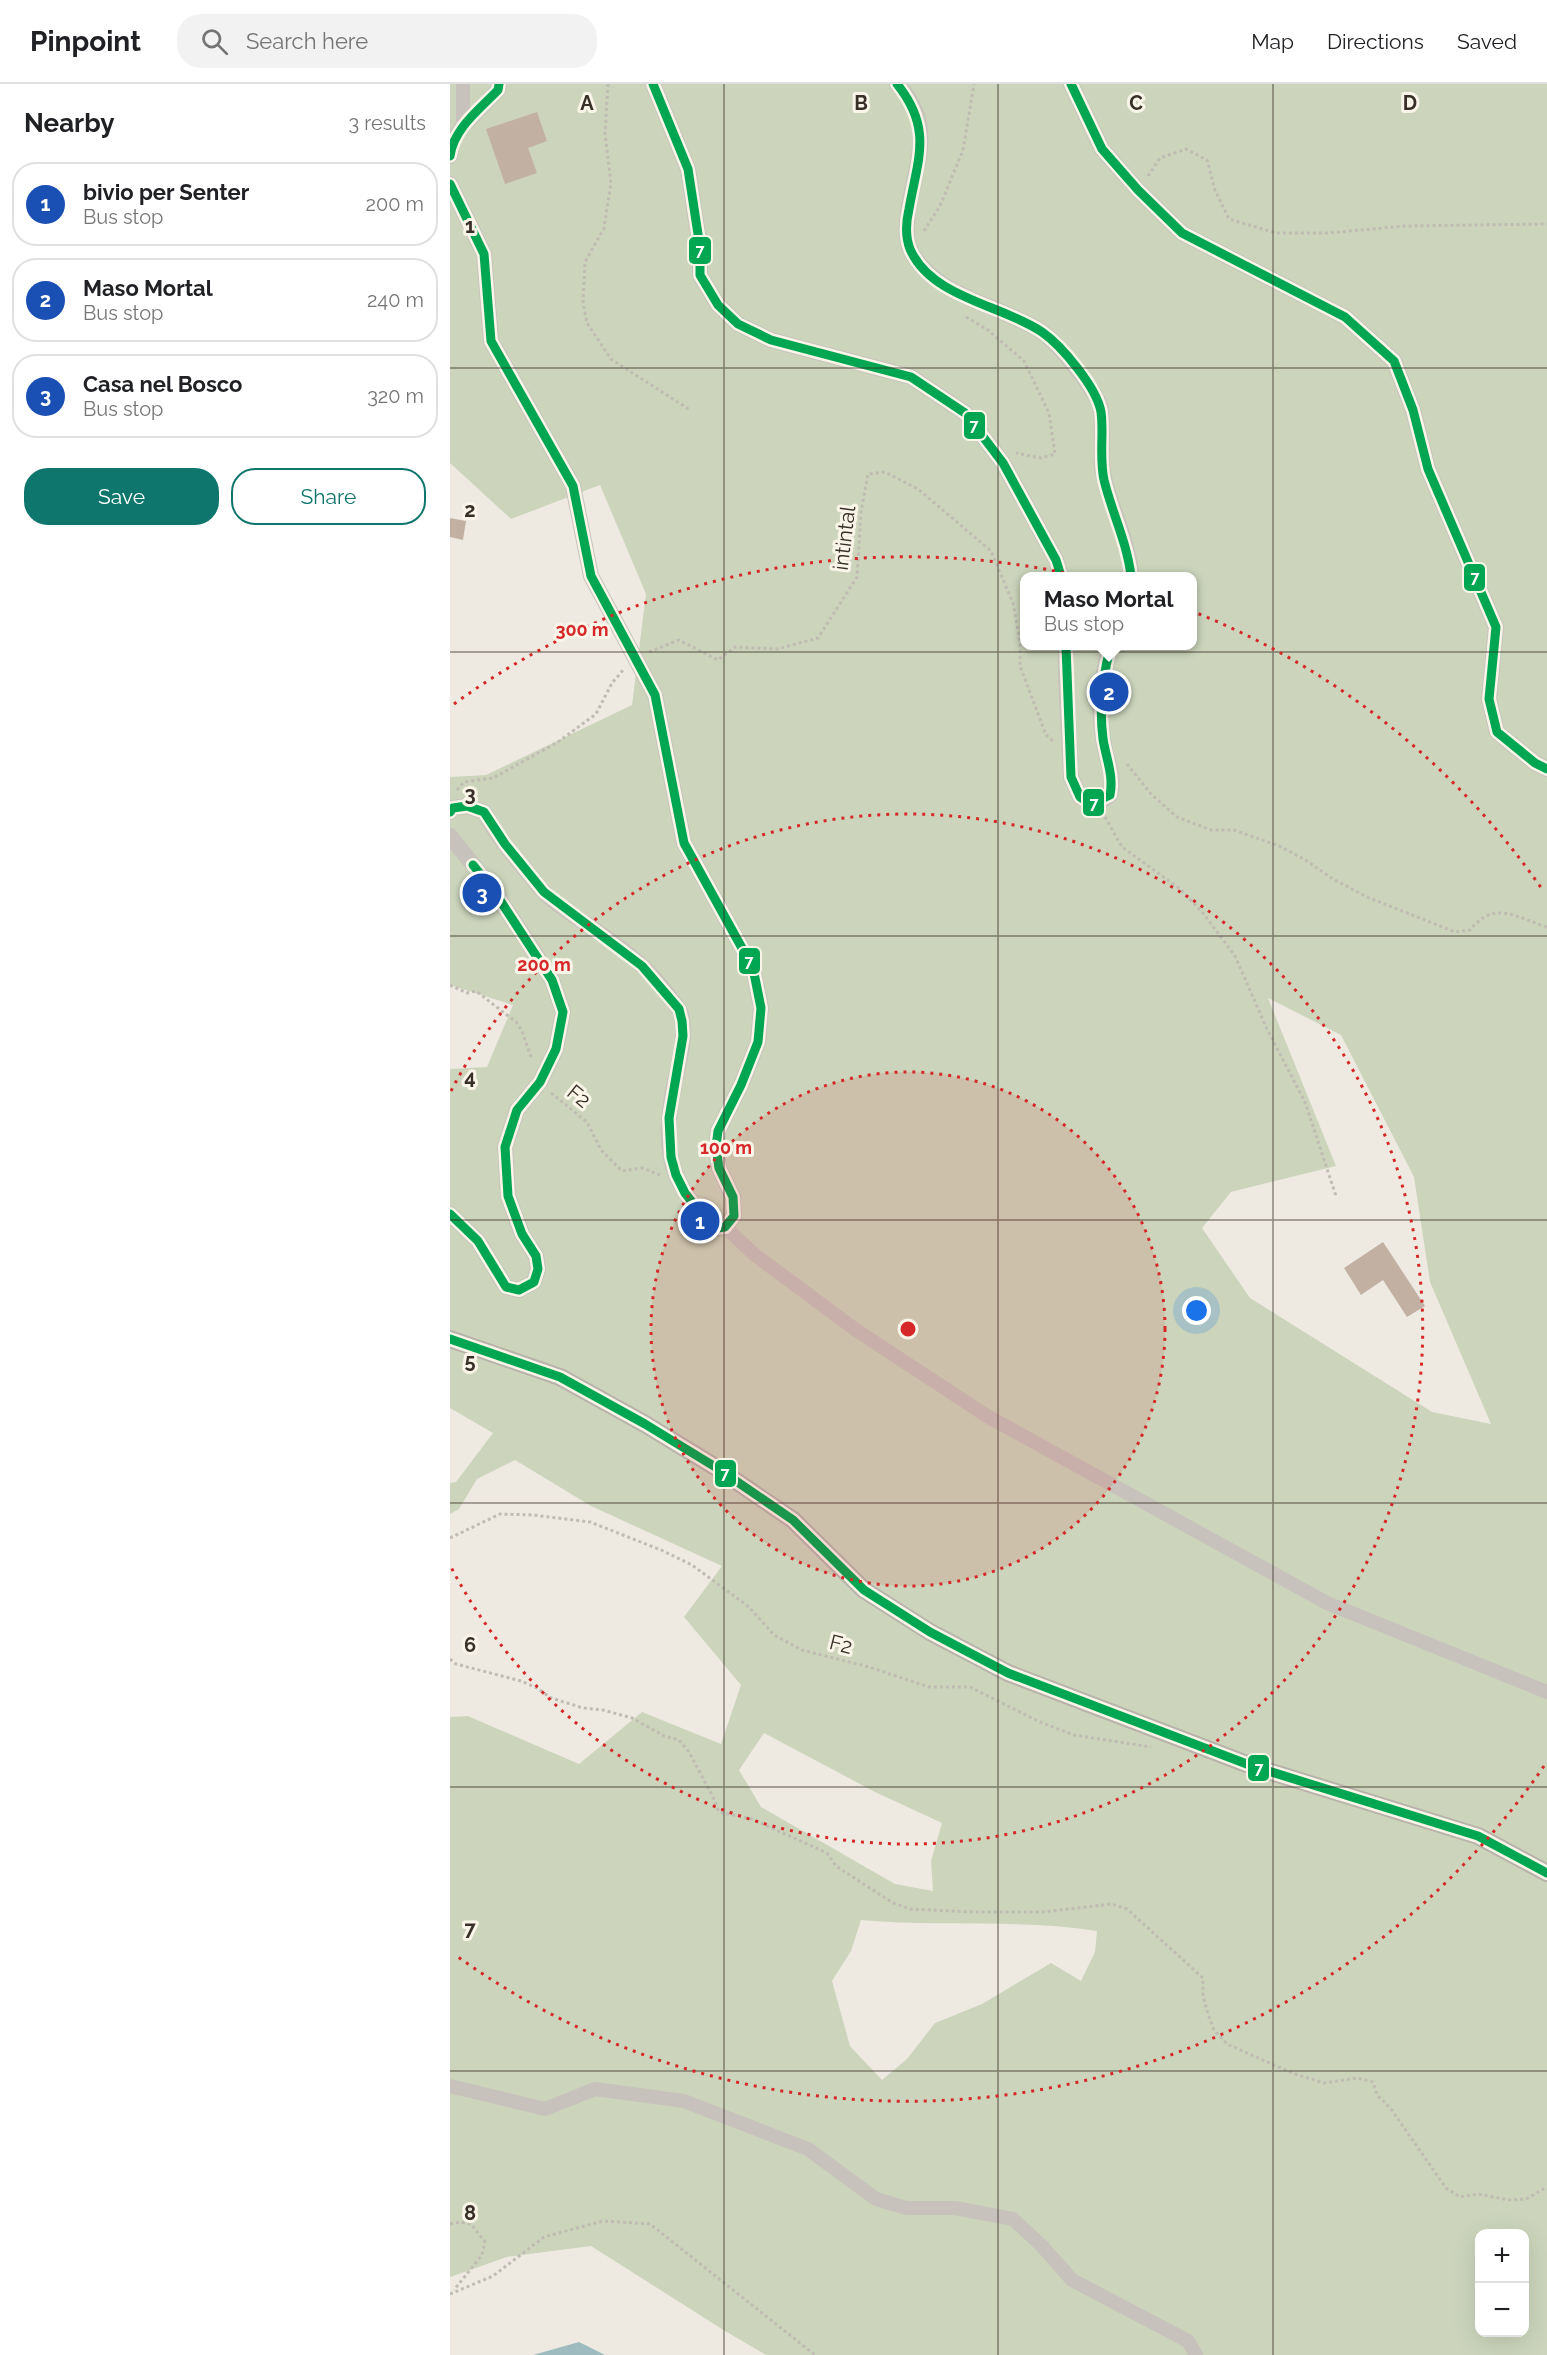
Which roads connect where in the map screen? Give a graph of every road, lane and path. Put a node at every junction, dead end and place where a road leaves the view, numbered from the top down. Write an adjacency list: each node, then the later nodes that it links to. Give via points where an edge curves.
1 (463, 84): 8 (street)
2 (499, 84): 8 (street, via 498,90)
3 (608, 84): 15 (path, via 606,133 611,183 604,228 585,262 583,302 587,323 612,359)
4 (653, 84): 17 (street, via 688,169 700,247 700,275 718,305 738,324 771,340 911,377 965,413 1003,463)
5 (897, 84): 13 (street, via 920,119 921,143 906,229)
6 (974, 84): 13 (path, via 963,150 940,206)
7 (1071, 84): 11 (street, via 1102,149)
8 (463, 126): 9 (street, via 452,142)
9 (450, 156)
10 (450, 184): 21 (street, via 484,254 491,341 573,486 591,576)
11 (1137, 190): 12 (path, via 1160,158 1186,149 1207,160 1229,219 1276,233); 24 (street, via 1182,233 1345,317 1394,361 1413,410 1428,469 1496,627 1489,699 1497,732)
12 (1547, 224)
13 (911, 251): 14 (street)
14 (948, 288): 16 (path, via 958,312 988,330 1024,361 1049,413 1055,454 1041,458); 18 (street, via 1043,333 1083,378 1100,405 1102,468)
15 (690, 410)
16 (1009, 449)
17 (1060, 572)
18 (1130, 572)
19 (1066, 650): 22 (street)
20 (1109, 650): 26 (street, via 1099,693 1113,783 1110,795)
21 (636, 657): 22 (path, intintal, via 679,640 718,660 735,647 777,649 818,638 857,577 868,474 885,472 918,489 991,551 1013,603 1020,666 1046,735); 25 (path, intintal, via 612,683 596,714 558,742 493,778 464,782); 35 (street, via 655,695 684,843 753,968 760,1008 758,1042 718,1131 719,1168 733,1197 734,1216)
22 (1069, 753): 26 (street, via 1071,777 1080,797 1090,804)
23 (1125, 761): 29 (path, via 1151,794 1178,817 1211,830 1234,830 1279,846 1367,897 1455,932 1470,930 1476,921 1493,912 1514,914)
24 (1547, 769)
25 (450, 798)
26 (1101, 801): 33 (path, via 1107,822 1122,848 1179,888 1235,956 1305,1102)
27 (450, 812): 32 (street, via 467,806 484,812 498,838 548,896 620,945 656,978 681,1012 684,1039 667,1120 667,1143)
28 (450, 836): 31 (street, via 494,891 552,980 563,1012 556,1049)
29 (1547, 927)
30 (450, 985): 31 (path, F2, via 467,993 476,991 516,1022)
31 (540, 1082): 32 (path, F2, via 587,1122 601,1150 622,1171 642,1168); 34 (street, via 517,1110 505,1148 508,1196 522,1234 536,1256 534,1282 519,1290 506,1287 478,1241)
32 (680, 1186): 35 (street, via 699,1213 717,1228)
33 (1336, 1196)
34 (450, 1214)
35 (725, 1227): 39 (street, via 755,1255 856,1330 987,1416 1327,1603)
36 (450, 1339): 41 (main road, via 560,1377 645,1424 793,1521 864,1590 930,1632 1008,1673 1252,1766 1478,1836)
37 (450, 1538): 40 (path, F2, via 500,1515 590,1522 692,1565 748,1607 774,1635 802,1650 929,1687 970,1687 1074,1735)
38 (450, 1659): 43 (path, via 456,1664 521,1681 551,1698 632,1718 679,1740 719,1812 752,1819 827,1853 836,1866 892,1903 910,1909 975,1912 1112,1904 1126,1909 1203,1978 1203,1996 1210,2019 1227,2044 1323,2083 1357,2078 1373,2082 1377,2096 1391,2109 1446,2188 1460,2197 1478,2194 1526,2199)
39 (1547, 1692)
40 (1154, 1748)
41 (1547, 1873)
42 (450, 2086): 47 (street, via 545,2109 595,2089 684,2101 808,2149 876,2199 906,2208 954,2208 1013,2219 1072,2280 1188,2341)
43 (1547, 2187)
44 (450, 2224): 45 (path, via 471,2224 485,2242 476,2265)
45 (450, 2294): 46 (path, via 493,2276 544,2237 603,2221 650,2224)
46 (815, 2355)
47 (1196, 2355)

